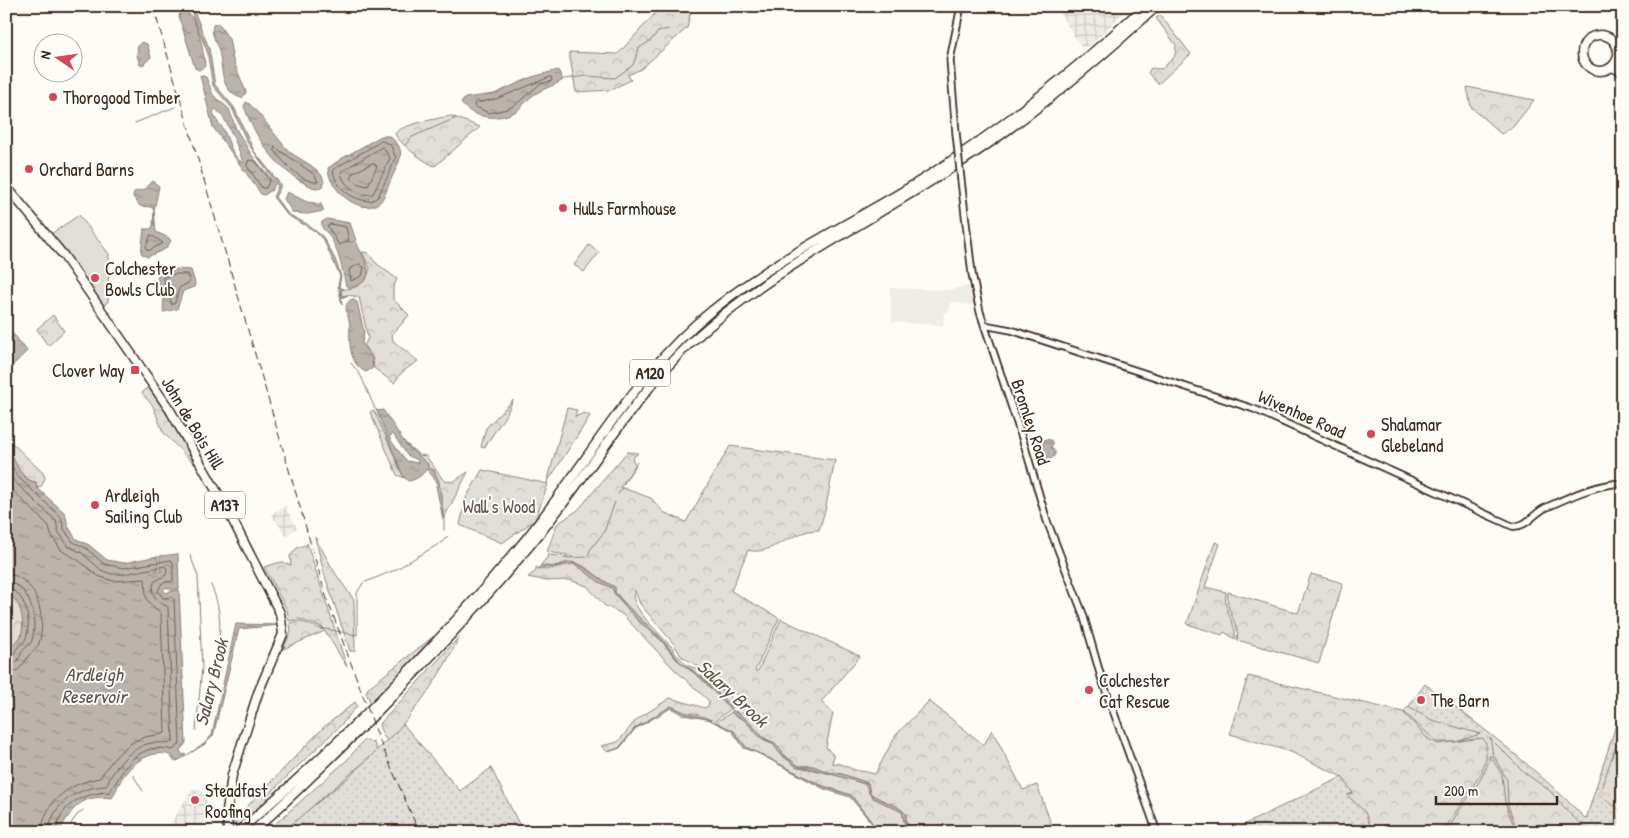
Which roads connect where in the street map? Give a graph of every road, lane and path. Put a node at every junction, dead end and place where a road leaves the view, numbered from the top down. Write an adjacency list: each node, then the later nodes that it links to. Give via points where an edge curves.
1 (960, 6): 8 (street, Bromley Road, bridge, via 950,60 974,282)
2 (1145, 6): 11 (main road, A120, via 1045,91 962,153 922,180 775,263 694,326 641,383 556,501 452,624 350,730)
3 (1156, 6): 12 (main road, A120, via 1113,46 1009,128 939,176 777,274 688,346 643,396 538,536 445,643)
4 (1620, 58): 5 (main road); 5 (main road, via 1615,42 1604,35 1593,36 1584,45 1582,56 1589,68 1599,71)
5 (1612, 67): 6 (main road)
6 (1623, 72)
7 (6, 186): 10 (main road, John de Bois Hill / A137, via 69,263 178,422 283,620 281,640 258,693 234,766)
8 (984, 325): 9 (street, Wivenhoe Road, via 1011,330 1254,408 1512,526 1522,525 1538,512 1588,490); 13 (street, Bromley Road, via 1054,541)
9 (1623, 483)
10 (228, 828)
11 (238, 832)
12 (252, 832)
13 (1157, 832)

